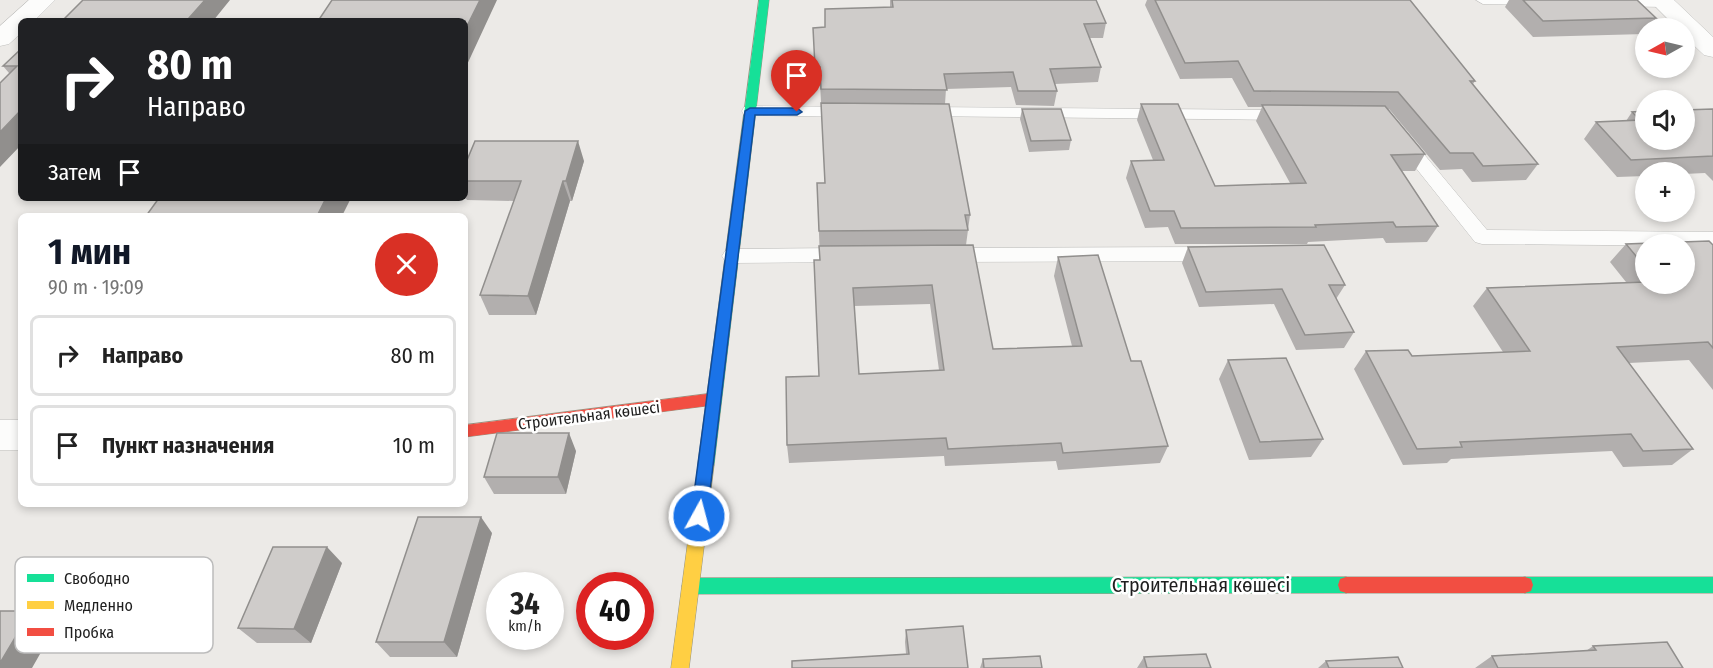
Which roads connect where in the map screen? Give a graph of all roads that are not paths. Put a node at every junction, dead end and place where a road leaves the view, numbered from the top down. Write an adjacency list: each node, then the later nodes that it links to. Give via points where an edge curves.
1 (43, 0): 7 (street)
2 (764, 0): 11 (street)
3 (1483, 0): 4 (lane)
4 (1551, 1)
5 (1663, 1): 6 (lane); 10 (street)
6 (1596, 2)
7 (23, 18)
8 (18, 23): 9 (street)
9 (0, 39)
10 (1713, 50)
11 (750, 111): 12 (lane); 20 (street)
12 (870, 112)
13 (905, 112): 14 (lane)
14 (1300, 115)
15 (1390, 124): 16 (lane, via 1482,237)
16 (1713, 239)
17 (1228, 254): 19 (lane)
18 (862, 255): 20 (lane)
19 (921, 255)
20 (732, 256): 21 (street)
21 (714, 399): 22 (street, Строительная көшесі); 26 (street)
22 (468, 431)
23 (0, 435): 24 (street)
24 (18, 435)
25 (1713, 585): 26 (street, Строительная көшесі)
26 (690, 586): 27 (street)
27 (680, 668)

